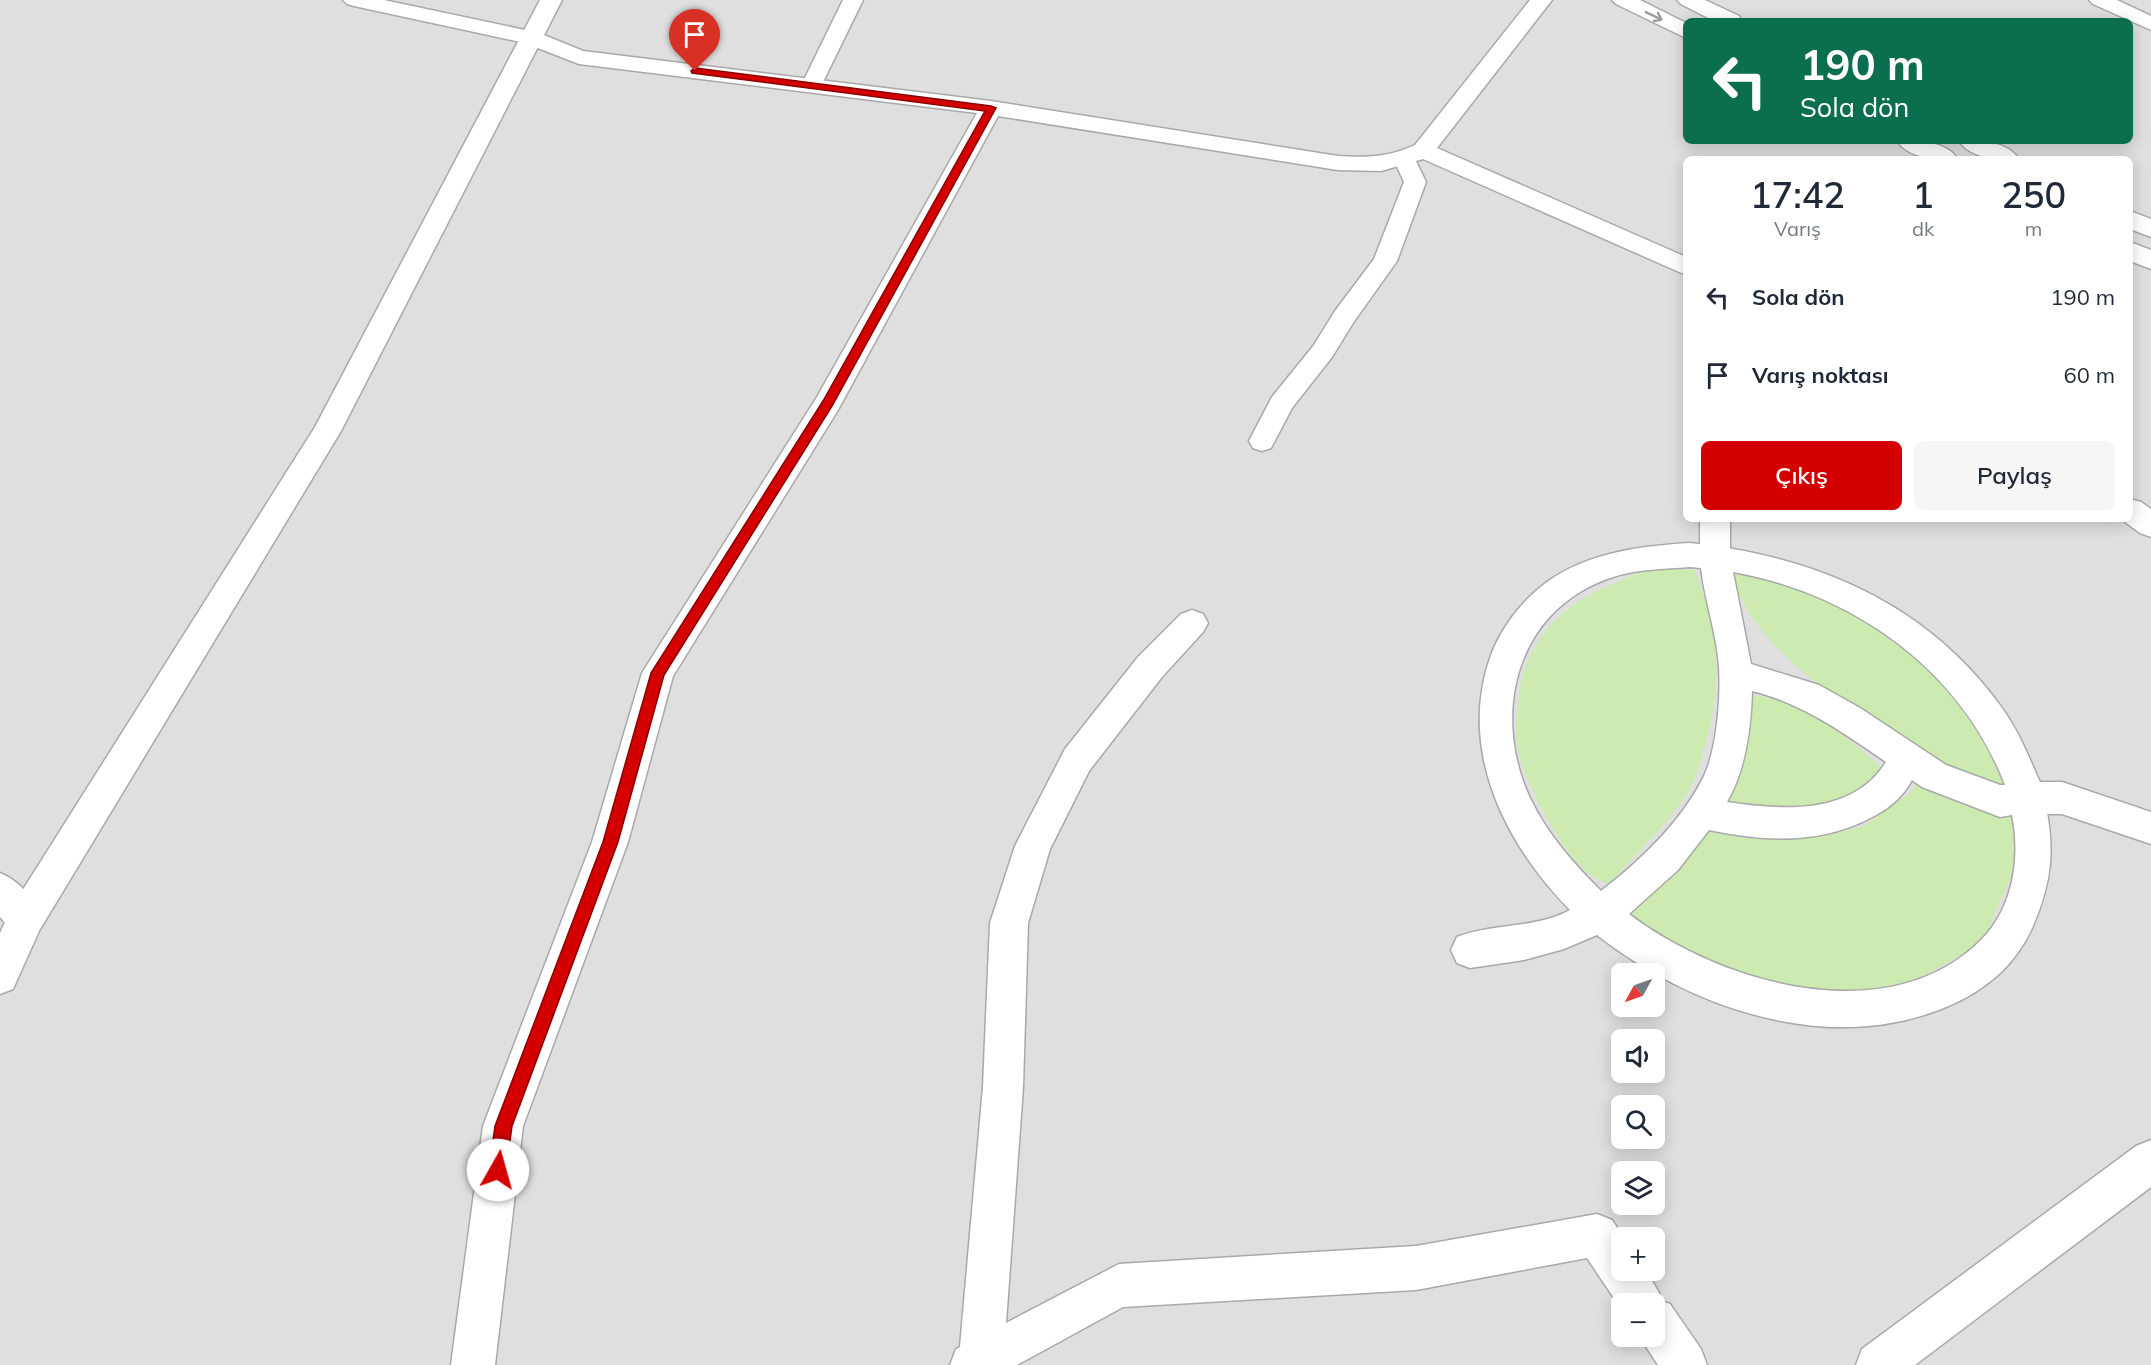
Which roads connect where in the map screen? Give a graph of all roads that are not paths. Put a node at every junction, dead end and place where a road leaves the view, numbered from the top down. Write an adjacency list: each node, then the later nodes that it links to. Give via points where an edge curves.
1 (354, 0): 11 (street)
2 (551, 0): 11 (street)
3 (853, 0): 12 (lane)
4 (1541, 0): 16 (street)
5 (1623, 0): 10 (street, one-way to 10)
6 (1688, 0): 8 (street)
7 (2100, 0): 9 (street)
8 (1725, 18)
9 (2151, 24)
10 (1683, 30)
11 (531, 38): 12 (street, via 579,57); 37 (street, via 327,431)
12 (811, 86): 13 (street)
13 (991, 108): 16 (street, via 1338,163 1368,165); 44 (street, via 828,403 658,673 610,842 503,1126)
14 (1915, 144): 17 (street)
15 (1977, 144): 18 (street)
16 (1414, 155): 23 (street); 24 (lane, via 1415,182 1385,261 1323,351 1281,403)
17 (1940, 156)
18 (2001, 156)
19 (2133, 220): 20 (street)
20 (2151, 229)
21 (2133, 252): 22 (street)
22 (2151, 261)
23 (1683, 266)
24 (1262, 441)
25 (2133, 512): 27 (street)
26 (1715, 522): 28 (street)
27 (2151, 525)
28 (1715, 557): 30 (street, via 1731,632); 32 (street, via 1794,574 1847,595 1896,624 1941,661 1979,702 2009,750); 36 (street, via 1641,558 1597,570 1558,590 1528,617 1506,652 1495,693 1495,739 1507,788 1532,838 1570,886)
29 (1192, 623): 43 (street, via 1150,667 1077,760 1033,846 1009,923 1003,1087)
30 (1736, 681): 31 (street, via 1753,677 1807,695); 33 (street, via 1733,723 1719,783)
31 (1905, 757): 32 (street, via 1934,776 1981,795 2000,801); 33 (street, via 1894,780 1866,805 1816,822 1774,824)
32 (2029, 798): 34 (street, via 2062,798); 36 (street, via 2035,848 2028,896 2007,938 1972,973 1925,997 1868,1009 1804,1007 1739,993 1676,966 1618,930)
33 (1701, 812): 36 (street, via 1692,828 1646,877)
34 (2151, 828)
35 (0, 890): 37 (street)
36 (1600, 913): 38 (street, via 1576,927 1542,938)
37 (25, 918): 39 (street)
38 (1470, 950)
39 (0, 976)
40 (2151, 1161): 46 (street)
41 (1636, 1293): 43 (street, via 1597,1235 1416,1268 1119,1286)
42 (1665, 1336): 45 (street)
43 (976, 1363)
44 (473, 1365)
45 (1685, 1365)
46 (1878, 1365)

